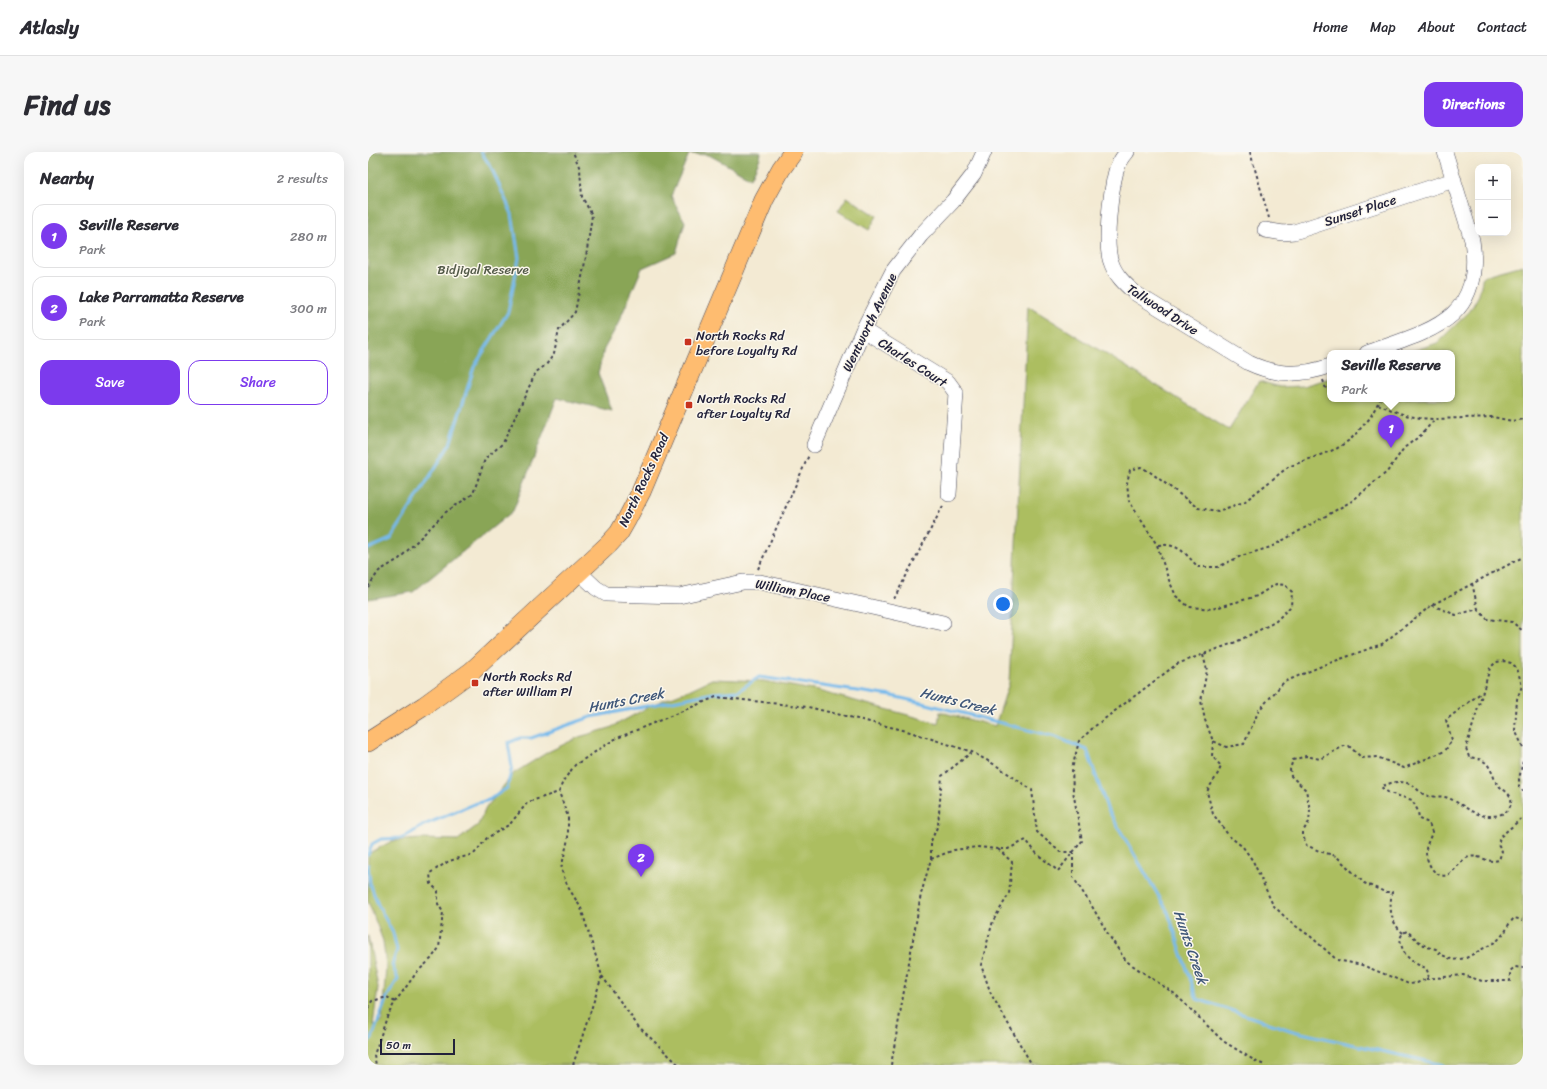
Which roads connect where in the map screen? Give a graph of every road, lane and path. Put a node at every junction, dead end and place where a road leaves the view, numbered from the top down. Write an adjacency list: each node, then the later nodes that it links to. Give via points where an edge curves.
1 (573, 152): 24 (path, via 580,169 582,197 592,215 575,312 559,330 554,354 546,365 536,372 503,443 485,459 473,494 446,512 399,559 379,571)
2 (793, 152): 7 (main road, North Rocks Road)
3 (984, 152): 10 (street, Wentworth Avenue, via 974,174 893,271)
4 (1127, 152): 12 (street, Tallwood Drive, via 1117,170 1108,234 1110,261 1126,285 1260,368 1295,374)
5 (1250, 152): 9 (path, via 1269,218)
6 (1445, 152): 8 (street)
7 (782, 160): 21 (main road, North Rocks Road, via 634,507 610,544)
8 (1454, 180): 9 (street, Sunset Place, via 1294,232); 11 (street, via 1474,254 1472,283 1467,296 1455,312 1439,324 1420,334)
9 (1265, 230)
10 (863, 330): 17 (street, Wentworth Avenue); 18 (street, Charles Court, via 948,382 956,393)
11 (1375, 350)
12 (1326, 372): 13 (path)
13 (1317, 380)
14 (1378, 404): 15 (path, via 1416,419); 19 (path, via 1351,440 1288,466 1244,502 1218,511 1198,508 1141,467 1130,470 1127,483 1129,501)
15 (1435, 419): 16 (path, via 1493,416 1512,421); 19 (path, via 1420,436 1404,448 1387,472 1352,501 1271,547 1241,556 1218,567 1198,567 1178,548 1167,544)
16 (1523, 419)
17 (814, 444): 22 (path)
18 (949, 494): 27 (path)
19 (1157, 545): 30 (path, via 1176,596 1189,607 1212,609 1257,596 1276,584 1285,585 1292,592 1291,606 1275,622)
20 (1523, 556): 23 (path)
21 (579, 572): 22 (street, William Place, via 596,588 606,594 615,595 679,596); 33 (main road, North Rocks Road, via 472,671)
22 (753, 582): 27 (street, William Place)
23 (1472, 583): 25 (path); 26 (path)
24 (368, 587)
25 (1432, 605): 26 (path, via 1456,615); 32 (path, via 1382,644 1284,682 1259,710 1244,744 1226,748)
26 (1478, 609): 29 (path, via 1487,619 1512,622)
27 (887, 611): 28 (street, William Place)
28 (943, 623)
29 (1523, 631)
30 (1203, 655): 32 (path, via 1207,670 1201,701); 41 (path, via 1177,664 1079,741 1072,769 1082,842)
31 (1483, 691): 34 (path, via 1490,668 1496,662 1504,661 1517,668 1522,686 1517,699 1515,730); 39 (path, via 1466,748 1469,756 1487,763 1497,784 1511,798 1509,809 1504,814 1489,817 1474,814 1447,798 1433,798 1423,794 1411,784 1393,781 1380,787 1389,793 1412,800 1419,819 1429,823 1432,832 1426,853 1431,868 1440,875 1448,875 1468,858 1476,856 1493,862 1499,860 1502,851 1498,844 1500,837); 44 (path, via 1446,720 1452,740 1445,751 1433,757 1404,768 1377,758 1362,758 1349,746 1344,746 1320,759 1306,756 1293,760 1290,769 1291,776 1306,790 1310,810 1309,822 1303,831 1306,845 1336,856 1364,883 1385,892 1392,892 1392,918)
32 (1213, 741): 47 (path, via 1212,756 1222,766 1207,792 1213,814 1229,836 1253,861 1273,905 1337,960 1362,965 1409,984)
33 (368, 742)
34 (1523, 747)
35 (972, 752): 38 (path, via 907,731 808,708 716,696 615,739 575,765 563,781); 41 (path, via 1032,790 1037,832 1060,852); 42 (path, via 942,776 938,825 932,840)
36 (1523, 761): 37 (path, via 1519,779)
37 (1523, 791)
38 (559, 792): 46 (path, via 568,817 568,839 561,869 581,908); 48 (path, via 528,802 510,824 487,838 474,854 449,861 430,872 431,884 438,891 438,904 443,912 438,948)
39 (1523, 817)
40 (998, 850): 41 (path, via 1008,849 1026,840 1036,854 1058,871); 42 (path, via 977,847 954,850); 54 (path, via 1012,862 1009,894 993,921 981,965 991,994)
41 (1072, 852): 55 (path, via 1073,877 1126,961 1175,994 1223,1041)
42 (931, 859): 53 (path, via 921,894)
43 (1523, 920): 44 (path, via 1514,918 1497,941 1466,958 1453,960 1440,954 1436,949 1427,947 1407,931)
44 (1403, 934): 47 (path, via 1400,938 1404,953 1415,964 1426,968 1429,975)
45 (1523, 968): 47 (path, via 1515,967 1510,971 1510,981 1482,981 1463,975)
46 (602, 976): 51 (path); 52 (path, via 638,1026)
47 (1426, 979)
48 (395, 1002): 49 (path, via 388,997 372,1001); 50 (path, via 374,1055)
49 (368, 1008)
50 (376, 1065)
51 (573, 1065)
52 (679, 1065)
53 (891, 1065)
54 (1032, 1065)
55 (1265, 1065)

